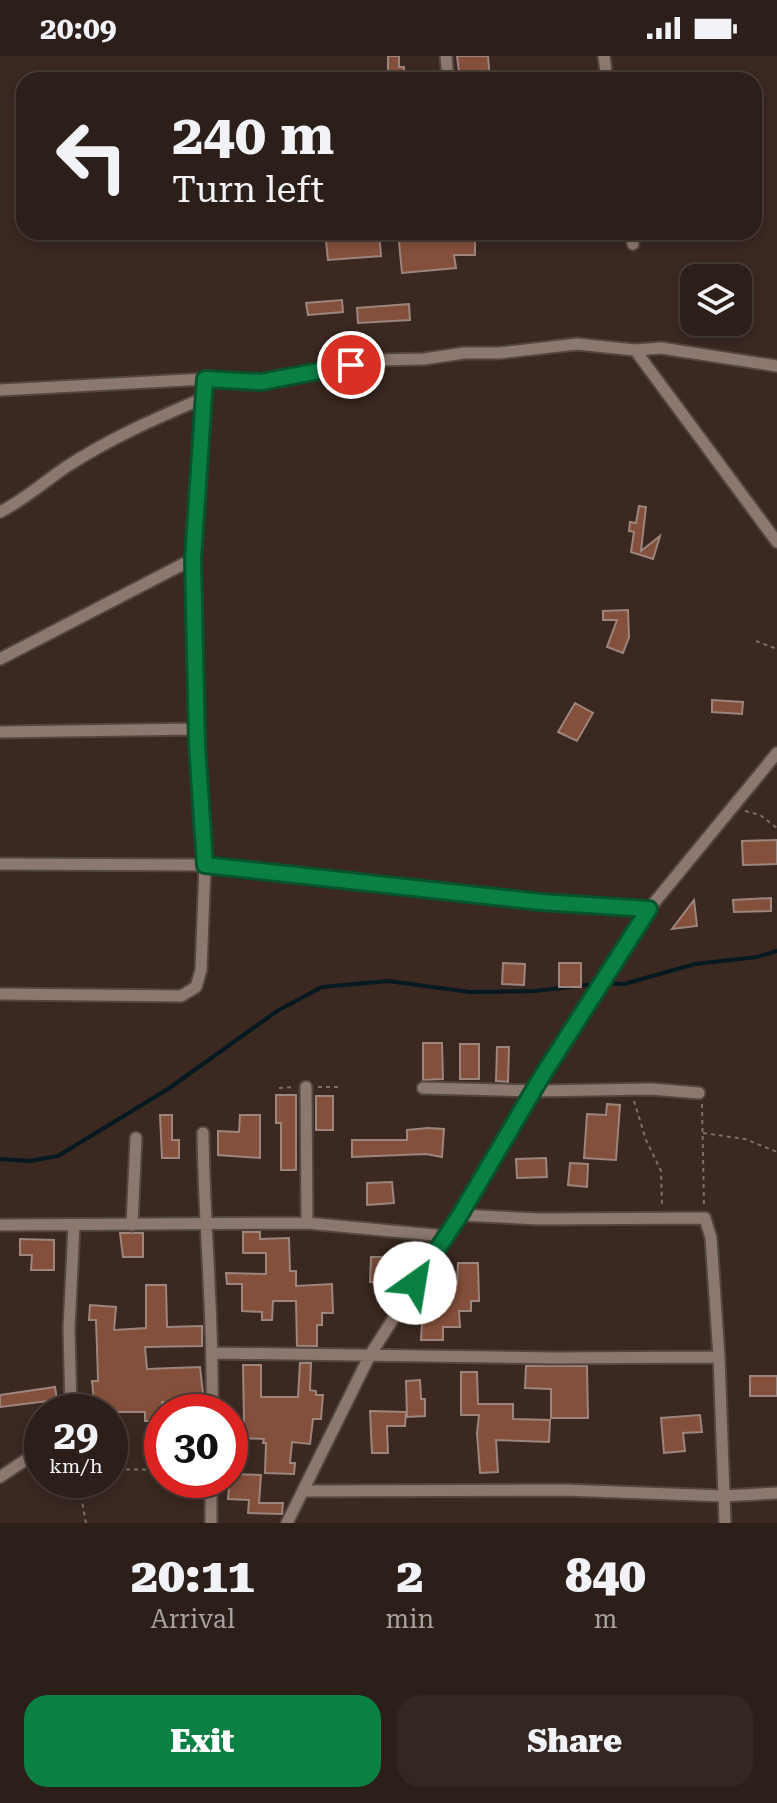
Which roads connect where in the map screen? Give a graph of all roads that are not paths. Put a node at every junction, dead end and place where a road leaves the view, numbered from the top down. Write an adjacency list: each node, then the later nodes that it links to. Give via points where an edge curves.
1 (635, 350): 2 (street, via 661,348); 3 (street, via 577,344 375,360 261,382); 7 (street)
2 (777, 366)
3 (205, 379): 4 (street); 5 (street)
4 (0, 390)
5 (204, 398): 6 (street, via 146,422 67,466); 8 (street)
6 (0, 512)
7 (777, 542)
8 (193, 559): 9 (street); 10 (street)
9 (0, 659)
10 (197, 729): 11 (street); 14 (street)
11 (0, 732)
12 (777, 753): 15 (street)
13 (0, 864): 14 (street)
14 (205, 865): 15 (street); 16 (street, via 196,987 181,996)
15 (649, 909): 19 (street)
16 (0, 994)
17 (306, 1087): 25 (street)
18 (423, 1088): 19 (street)
19 (536, 1091): 20 (street); 23 (street)
20 (699, 1093)
21 (203, 1133): 24 (street)
22 (136, 1138): 27 (street)
23 (460, 1215): 29 (street); 32 (street, via 705,1218)
24 (205, 1223): 25 (street); 27 (street); 30 (street)
25 (307, 1223): 29 (street)
26 (0, 1225): 28 (street)
27 (132, 1225): 28 (street)
28 (74, 1226): 33 (street)
29 (445, 1236): 31 (street)
30 (213, 1353): 31 (street); 34 (street)
31 (370, 1355): 32 (street); 37 (street)
32 (719, 1357): 39 (street)
33 (71, 1394)
34 (212, 1394)
35 (24, 1461): 36 (street)
36 (0, 1477)
37 (304, 1491): 39 (street, via 565,1490); 42 (street)
38 (777, 1493): 39 (street)
39 (723, 1496): 43 (street)
40 (211, 1498): 41 (street)
41 (211, 1523)
42 (287, 1523)
43 (725, 1523)

